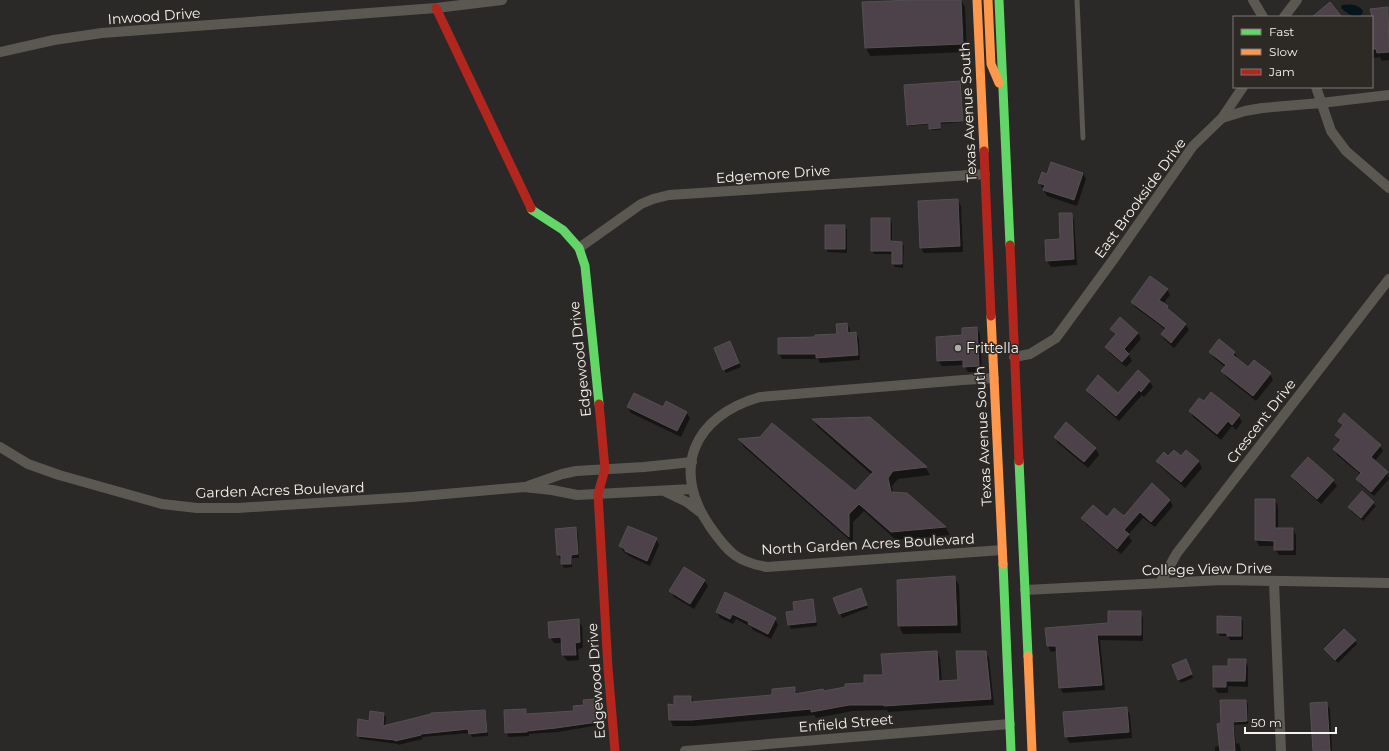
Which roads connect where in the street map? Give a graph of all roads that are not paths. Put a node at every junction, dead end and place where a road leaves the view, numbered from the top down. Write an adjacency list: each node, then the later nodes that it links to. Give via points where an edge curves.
1 (502, 0): 8 (street, Inwood Drive)
2 (977, 0): 19 (main road, Texas Avenue South)
3 (988, 0): 14 (main road, via 991,64)
4 (999, 0): 14 (main road)
5 (1077, 0): 18 (lane)
6 (1253, 0): 9 (street)
7 (1297, 0): 10 (street)
8 (436, 8): 11 (street, Inwood Drive, via 102,34 54,40); 21 (main road, Edgewood Drive, via 532,210 563,230)
9 (1263, 16)
10 (1285, 16)
11 (0, 52)
12 (1243, 88): 17 (street)
13 (1316, 88): 16 (street)
14 (1003, 91): 23 (main road)
15 (1389, 95): 16 (street, East Brookside Drive)
16 (1321, 103): 17 (street, East Brookside Drive, via 1262,108); 20 (street, via 1331,131 1346,151)
17 (1222, 118): 23 (street, East Brookside Drive, via 1192,146 1056,338 1030,354)
18 (1083, 138)
19 (985, 174): 21 (street, Edgemore Drive, via 669,195 641,204); 24 (main road, Texas Avenue South)
20 (1389, 188)
21 (579, 248): 28 (main road, Edgewood Drive, via 585,266)
22 (1389, 279): 38 (street, Crescent Drive, via 1177,553)
23 (1014, 357): 34 (main road)
24 (994, 378): 25 (main road, via 1001,381); 27 (street, North Garden Acres Boulevard, via 746,401 708,426 699,438); 36 (main road, Texas Avenue South)
25 (1005, 387)
26 (0, 447): 29 (street, Garden Acres Boulevard, via 28,464 58,476 162,504 196,508 238,508 411,497)
27 (692, 462): 28 (street, Garden Acres Boulevard); 30 (street, North Garden Acres Boulevard)
28 (605, 469): 29 (street, Garden Acres Boulevard, via 562,474); 33 (main road, Edgewood Drive)
29 (524, 487): 33 (street, Garden Acres Boulevard, via 577,495)
30 (692, 489): 31 (street, Garden Acres Boulevard); 35 (street, North Garden Acres Boulevard)
31 (664, 491): 33 (street, Garden Acres Boulevard); 35 (street, via 687,502)
32 (1010, 491): 34 (main road)
33 (598, 494): 42 (main road, Edgewood Drive)
34 (1021, 507): 40 (main road)
35 (701, 513): 36 (street, North Garden Acres Boulevard, via 725,547 735,556 752,564 767,567)
36 (1002, 550): 41 (main road, Texas Avenue South)
37 (1274, 582): 38 (street, College View Drive, via 1222,580); 39 (street, College View Drive); 46 (street)
38 (1160, 583): 40 (street, College View Drive)
39 (1389, 583)
40 (1025, 590): 45 (main road)
41 (1010, 724): 43 (street, Enfield Street); 44 (main road, Texas Avenue South)
42 (615, 751)
43 (685, 751)
44 (1011, 751)
45 (1032, 751)
46 (1281, 751)

